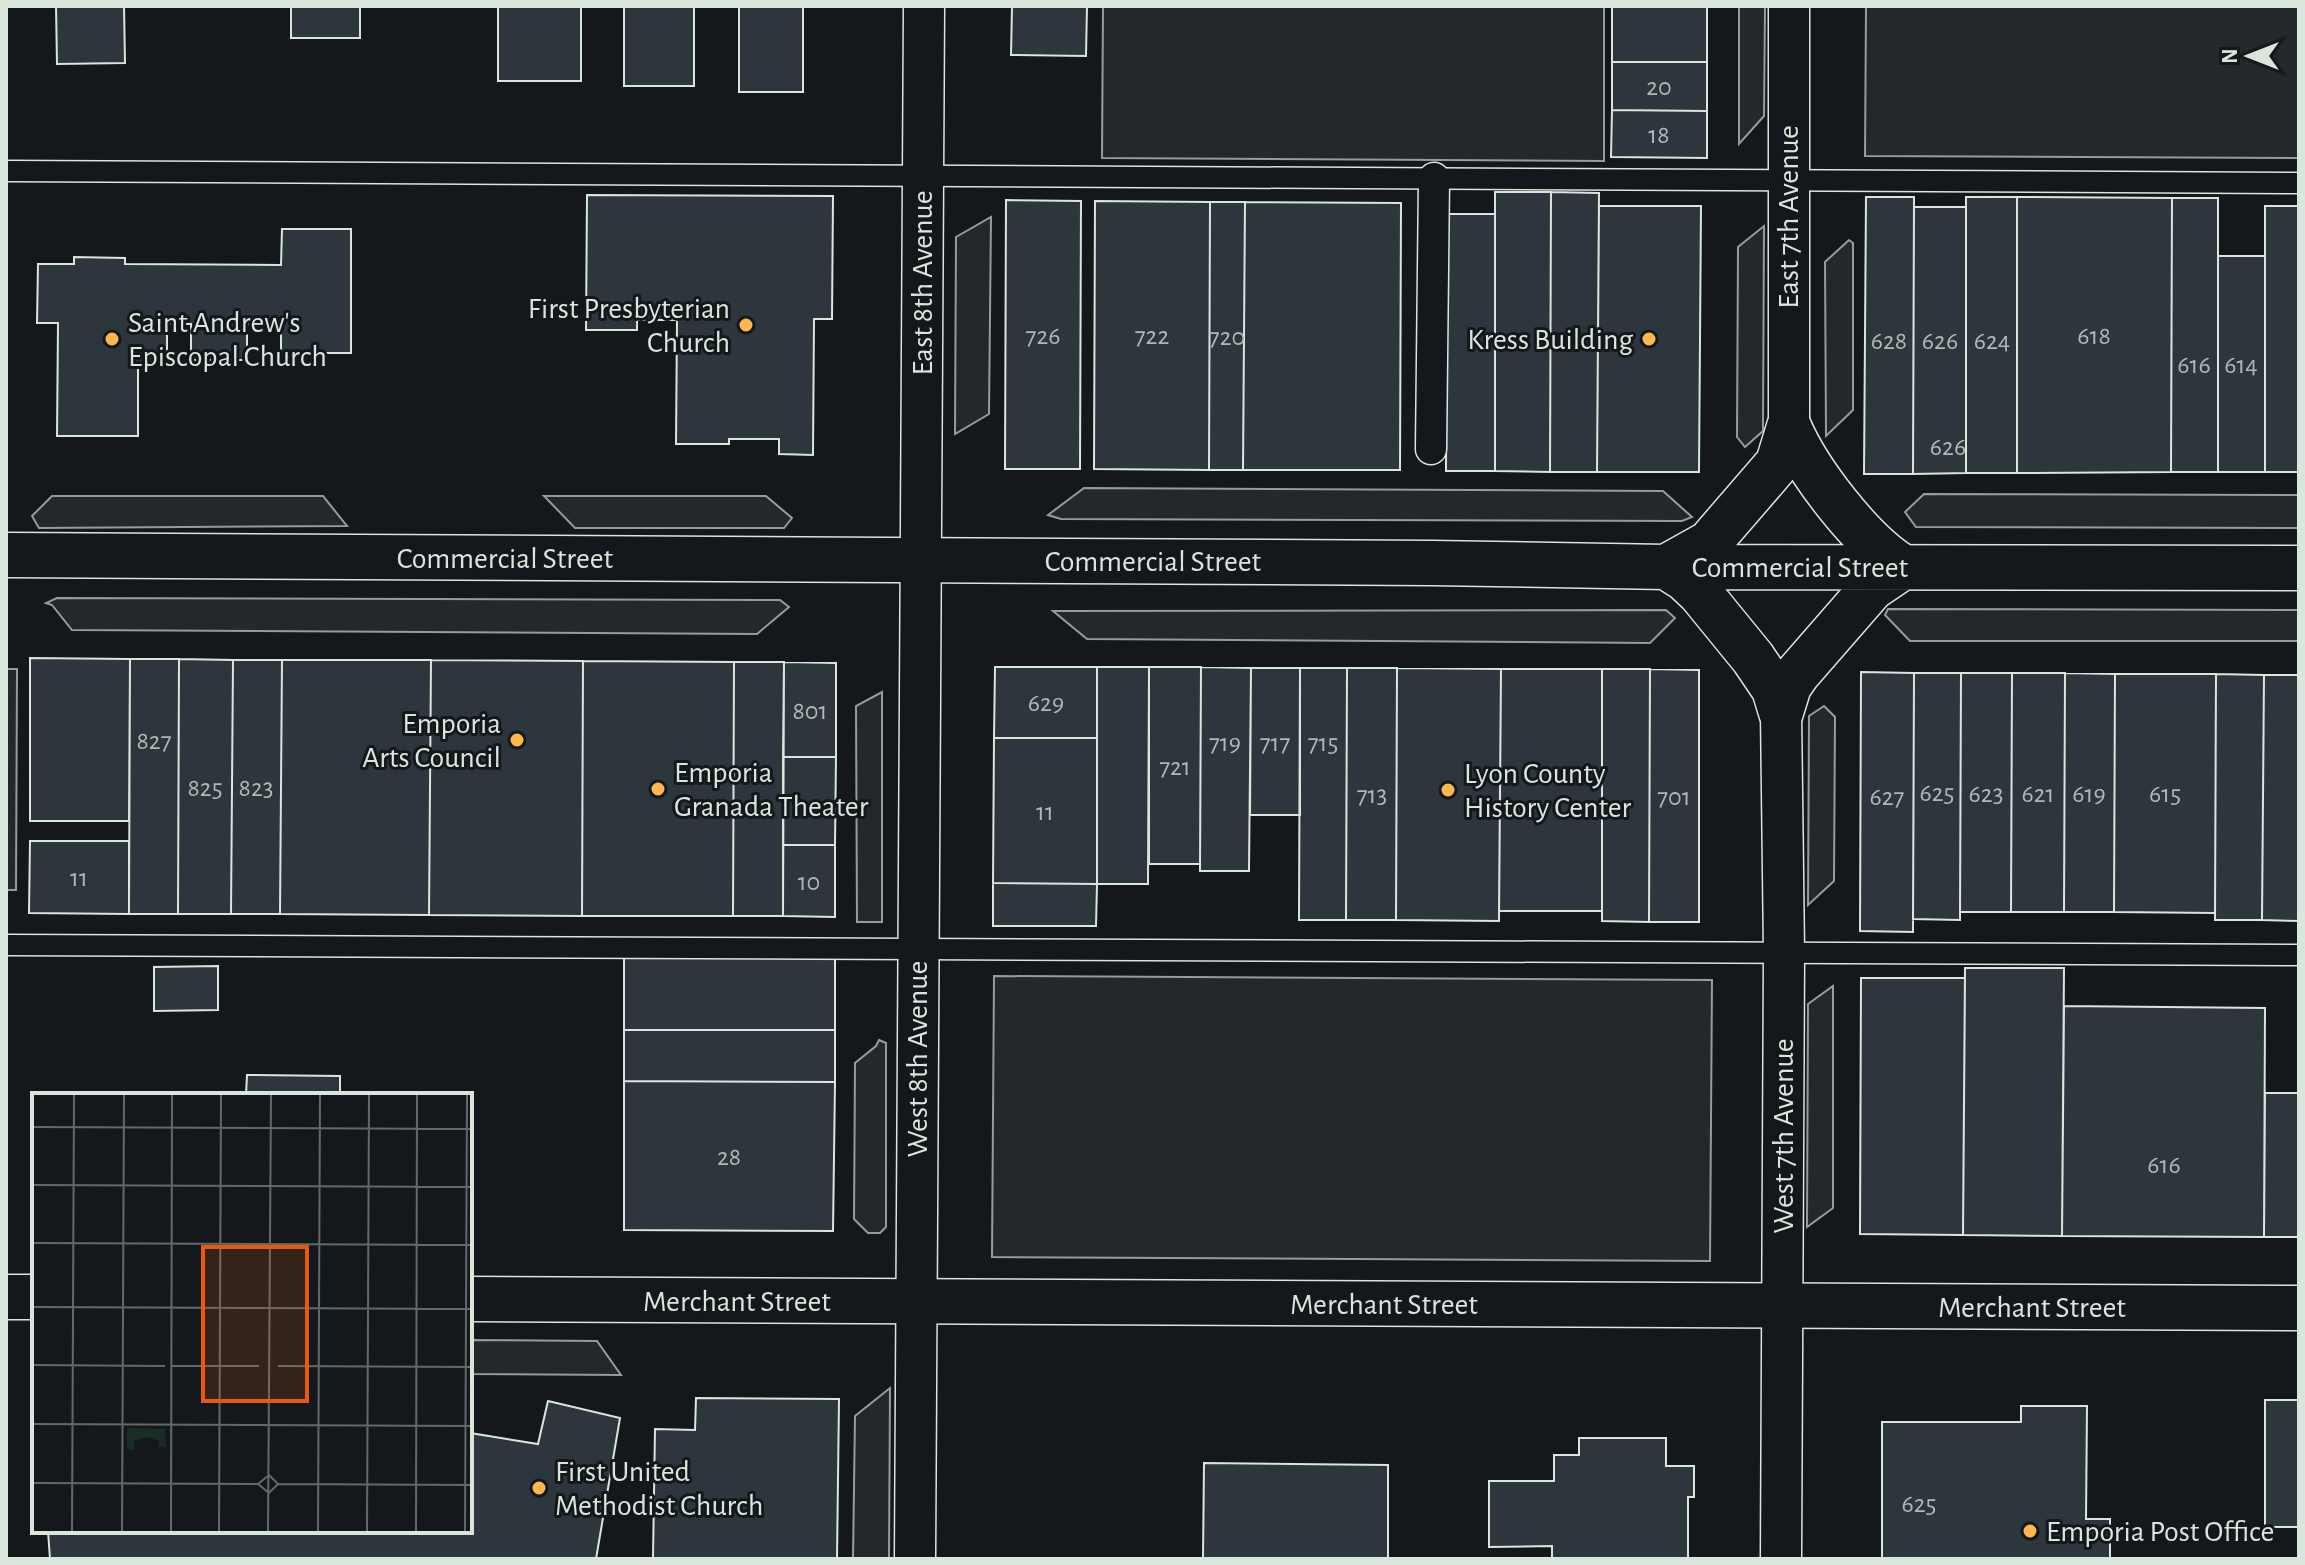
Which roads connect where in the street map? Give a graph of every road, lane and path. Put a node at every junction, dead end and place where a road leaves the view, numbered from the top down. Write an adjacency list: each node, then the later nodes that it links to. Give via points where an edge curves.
1 (924, 6): 4 (street, East 8th Avenue)
2 (1789, 6): 6 (street, East 7th Avenue)
3 (6, 171): 4 (lane)
4 (923, 176): 5 (lane); 11 (street, East 8th Avenue)
5 (1434, 178): 6 (lane); 9 (street)
6 (1788, 181): 7 (lane); 8 (street, East 7th Avenue)
7 (2299, 183)
8 (1789, 427): 12 (main road, via 1778,463 1709,543); 13 (main road, via 1822,484 1875,545)
9 (1431, 449)
10 (6, 555): 11 (main road, Commercial Street)
11 (921, 560): 12 (main road, Commercial Street); 17 (street, West 8th Avenue)
12 (1666, 567): 13 (main road, Commercial Street); 15 (main road, via 1700,593 1760,667)
13 (1903, 567): 14 (main road, Commercial Street); 15 (main road, via 1872,588 1798,673)
14 (2299, 568)
15 (1781, 712): 18 (street, West 7th Avenue)
16 (6, 945): 17 (lane)
17 (918, 950): 18 (lane); 23 (street, West 8th Avenue)
18 (1784, 953): 19 (lane); 24 (street, West 7th Avenue)
19 (2299, 955)
20 (6, 1297): 21 (main road)
21 (32, 1297)
22 (472, 1299): 23 (main road, Merchant Street)
23 (916, 1302): 24 (main road, Merchant Street); 26 (street, West 8th Avenue)
24 (1782, 1306): 25 (main road, Merchant Street); 27 (street, West 7th Avenue)
25 (2299, 1308)
26 (915, 1559)
27 (1781, 1559)

